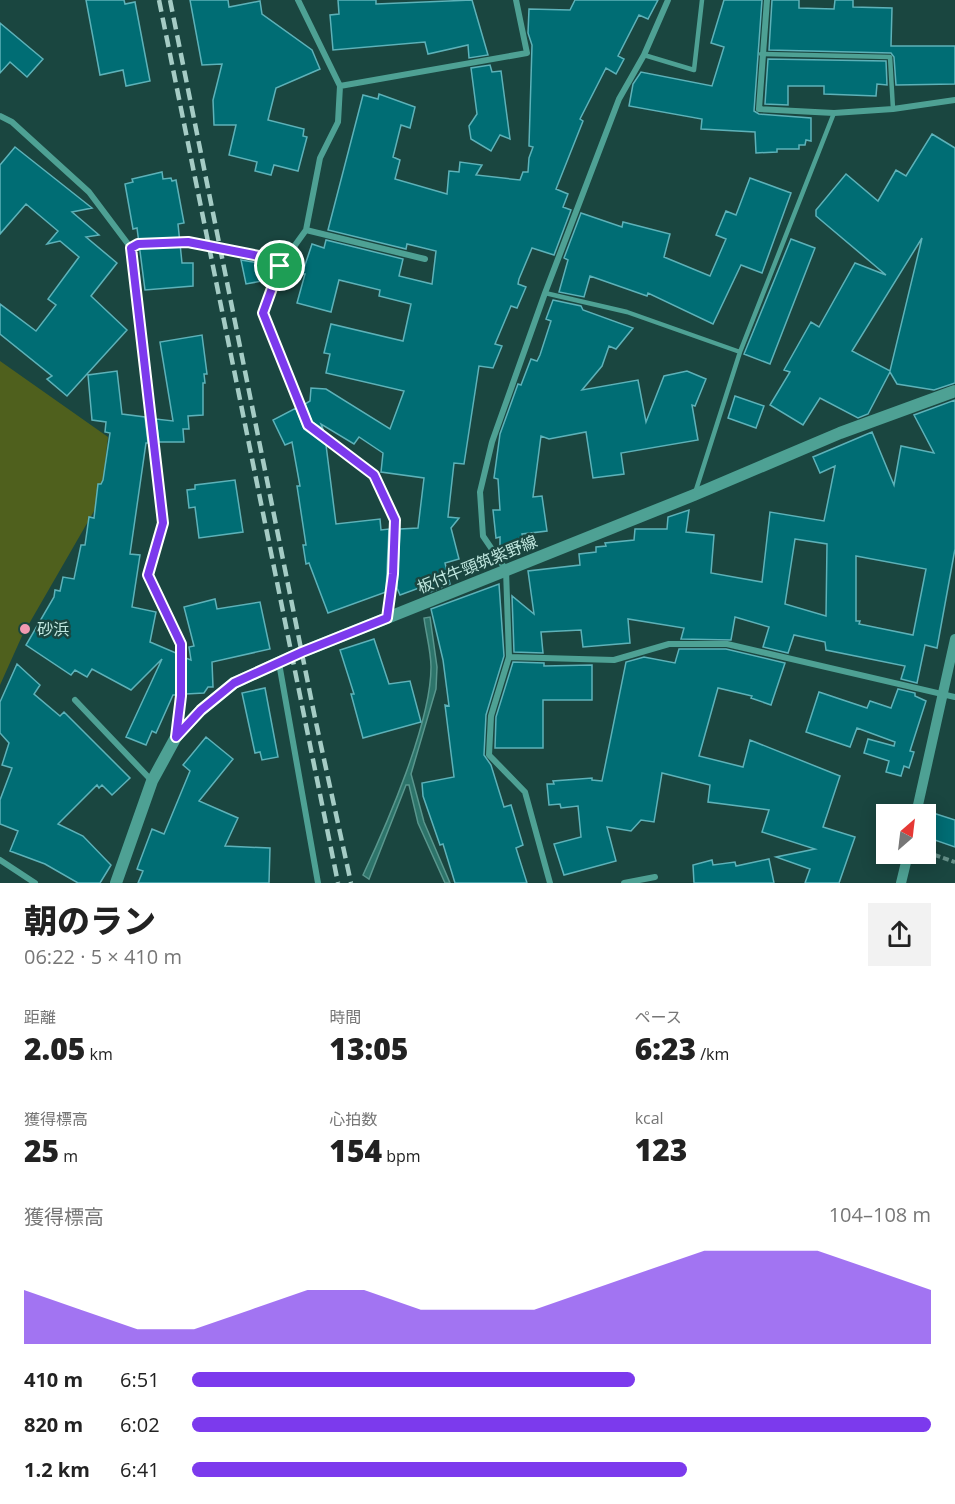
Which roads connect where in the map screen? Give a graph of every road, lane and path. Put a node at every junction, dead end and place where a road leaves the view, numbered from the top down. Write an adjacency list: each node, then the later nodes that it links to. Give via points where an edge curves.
1 (298, 0): 8 (street)
2 (516, 0): 8 (street, via 526,53)
3 (668, 0): 7 (street)
4 (702, 0): 7 (lane, via 694,70)
5 (767, 0): 6 (street)
6 (761, 54): 10 (lane, via 890,57); 11 (street, via 759,109)
7 (644, 55): 17 (street, via 619,99)
8 (340, 86): 13 (street, via 338,122 320,158)
9 (955, 100): 10 (street)
10 (893, 109): 11 (street)
11 (834, 113): 18 (lane)
12 (0, 116): 14 (street, via 12,122 89,192)
13 (306, 230): 15 (street); 16 (street)
14 (131, 248): 16 (path, via 138,244 188,242 269,258); 28 (street, via 163,523 148,575 181,644)
15 (425, 259)
16 (280, 266): 22 (street, via 263,313 308,425 374,475 395,520)
17 (545, 292): 18 (lane, via 627,312); 21 (street, via 492,442 480,492 483,536)
18 (740, 352): 20 (lane)
19 (955, 391): 20 (main road, 板付牛頸筑紫野線, via 840,433)
20 (694, 495): 21 (main road, 板付牛頸筑紫野線)
21 (506, 570): 22 (main road, 板付牛頸筑紫野線); 24 (street)
22 (387, 618): 25 (main road, 板付牛頸筑紫野線)
23 (955, 639): 26 (street)
24 (509, 657): 26 (street, via 614,660 669,644 727,644); 39 (street, via 491,716 489,755 525,792)
25 (279, 663): 28 (main road, 板付牛頸筑紫野線, via 234,683); 38 (street)
26 (950, 696): 30 (street)
27 (75, 700): 29 (street)
28 (176, 737): 29 (main road, 板付牛頸筑紫野線)
29 (152, 781): 37 (main road, 板付牛頸筑紫野線)
30 (919, 804)
31 (936, 855): 33 (path)
32 (0, 860): 36 (street)
33 (955, 862)
34 (906, 864): 41 (street)
35 (655, 877): 40 (street)
36 (35, 883)
37 (116, 883)
38 (318, 883)
39 (550, 883)
40 (624, 883)
41 (902, 883)

